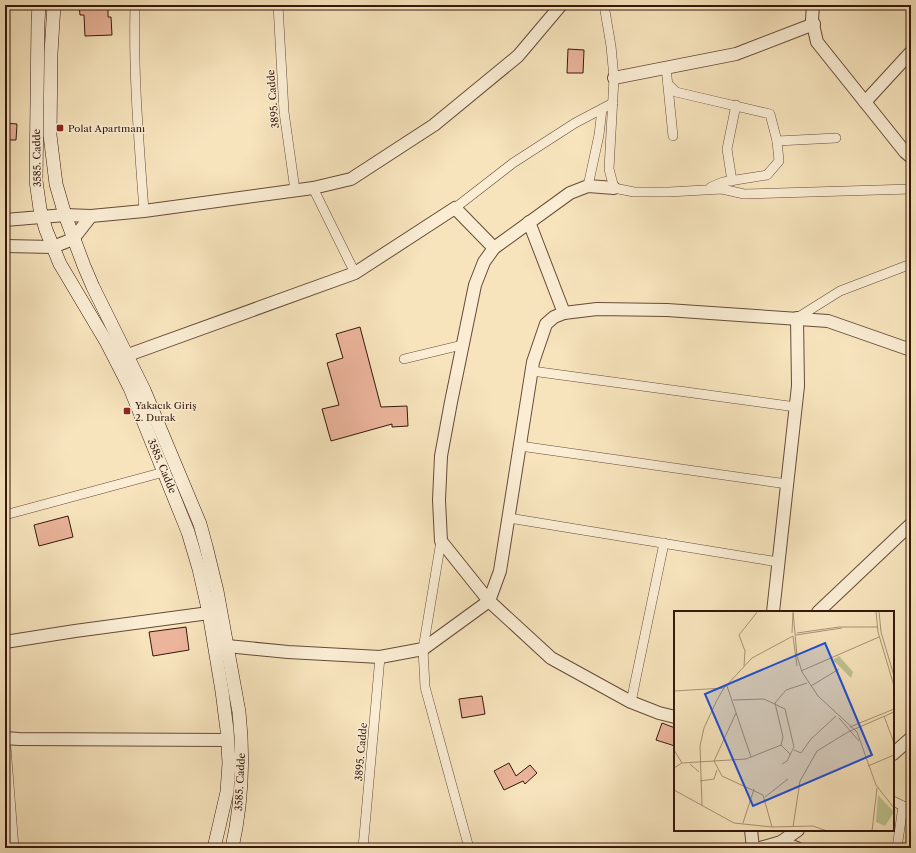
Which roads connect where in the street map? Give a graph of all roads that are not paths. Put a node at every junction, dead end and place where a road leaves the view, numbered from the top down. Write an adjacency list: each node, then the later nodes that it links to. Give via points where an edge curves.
1 (39, 5): 32 (main road, 3585. Cadde, via 36,181)
2 (54, 5): 30 (main road, 3585. Cadde, via 50,135 56,184)
3 (135, 5): 29 (street, via 134,42)
4 (278, 5): 26 (street, 3895. Cadde, via 284,112)
5 (561, 5): 23 (street, via 518,56 434,125 351,179)
6 (604, 5): 11 (street)
7 (813, 5): 8 (street)
8 (814, 24): 10 (street, via 736,54); 13 (street, via 817,42)
9 (911, 52): 13 (street)
10 (666, 67): 11 (street); 12 (street)
11 (614, 78): 14 (street)
12 (668, 84): 15 (street, via 676,92); 17 (street)
13 (865, 102): 20 (street)
14 (613, 103): 16 (street); 24 (street, via 609,169)
15 (736, 106): 19 (street, via 770,114); 21 (street, via 727,149)
16 (602, 109): 22 (street); 28 (street, via 513,163)
17 (673, 136)
18 (836, 138): 19 (street)
19 (777, 141): 21 (street, via 779,161 767,175)
20 (911, 157)
21 (732, 180): 27 (street)
22 (588, 186): 24 (street); 34 (street, via 570,193)
23 (313, 188): 26 (street); 40 (street)
24 (614, 188): 27 (street, via 634,192)
25 (911, 189): 27 (street, via 744,194 722,189)
26 (295, 190): 29 (street)
27 (702, 190)
28 (455, 208): 38 (street); 40 (street)
29 (144, 211): 31 (street)
30 (65, 215): 31 (street); 32 (street); 35 (main road, 3585. Cadde)
31 (91, 216): 35 (street)
32 (43, 218): 33 (street); 37 (main road, 3585. Cadde)
33 (5, 220)
34 (529, 222): 38 (street); 41 (street)
35 (73, 239): 37 (street); 45 (main road, 3585. Cadde, via 93,287)
36 (5, 246): 37 (street)
37 (53, 246): 50 (main road, 3585. Cadde, via 130,388)
38 (494, 248): 43 (street, via 484,262 475,285)
39 (911, 264): 42 (street, via 840,291)
40 (355, 273): 45 (street)
41 (564, 313): 42 (street, via 597,309 660,310); 47 (street, via 546,324)
42 (797, 318): 44 (street, via 828,321); 48 (street)
43 (462, 345): 46 (street); 55 (street, via 441,456)
44 (911, 350)
45 (128, 355): 63 (main road, 3585. Cadde, via 200,524)
46 (404, 359)
47 (532, 371): 48 (street); 49 (street)
48 (796, 407): 51 (street)
49 (520, 446): 51 (street); 53 (street)
50 (164, 472): 52 (street); 61 (main road, 3585. Cadde, via 188,532)
51 (787, 484): 57 (street)
52 (5, 515)
53 (509, 518): 56 (street); 58 (street, via 500,571)
54 (911, 524): 60 (street)
55 (441, 541): 58 (street); 64 (street)
56 (664, 543): 57 (street); 66 (street)
57 (778, 562): 59 (street)
58 (489, 601): 64 (street); 66 (street, via 551,658)
59 (773, 611)
60 (819, 611)
61 (210, 613): 62 (street); 70 (main road, 3585. Cadde)
62 (5, 642)
63 (227, 646): 65 (street); 79 (main road, 3585. Cadde, via 239,712 242,757 240,807)
64 (423, 649): 65 (street); 81 (street, via 425,687)
65 (380, 657): 80 (street, 3895. Cadde)
66 (631, 702): 67 (street)
67 (674, 717)
68 (5, 737): 70 (street, via 19,740); 77 (street)
69 (911, 738): 71 (street)
70 (228, 740): 78 (main road, 3585. Cadde, via 227,792)
71 (894, 753)
72 (894, 802): 73 (street)
73 (907, 808): 85 (street)
74 (751, 831): 82 (street)
75 (797, 831): 76 (street)
76 (781, 842): 83 (street); 84 (street)
77 (14, 848)
78 (214, 848)
79 (232, 848)
80 (363, 848)
81 (469, 848)
82 (753, 848)
83 (760, 848)
84 (797, 848)
85 (897, 848)

